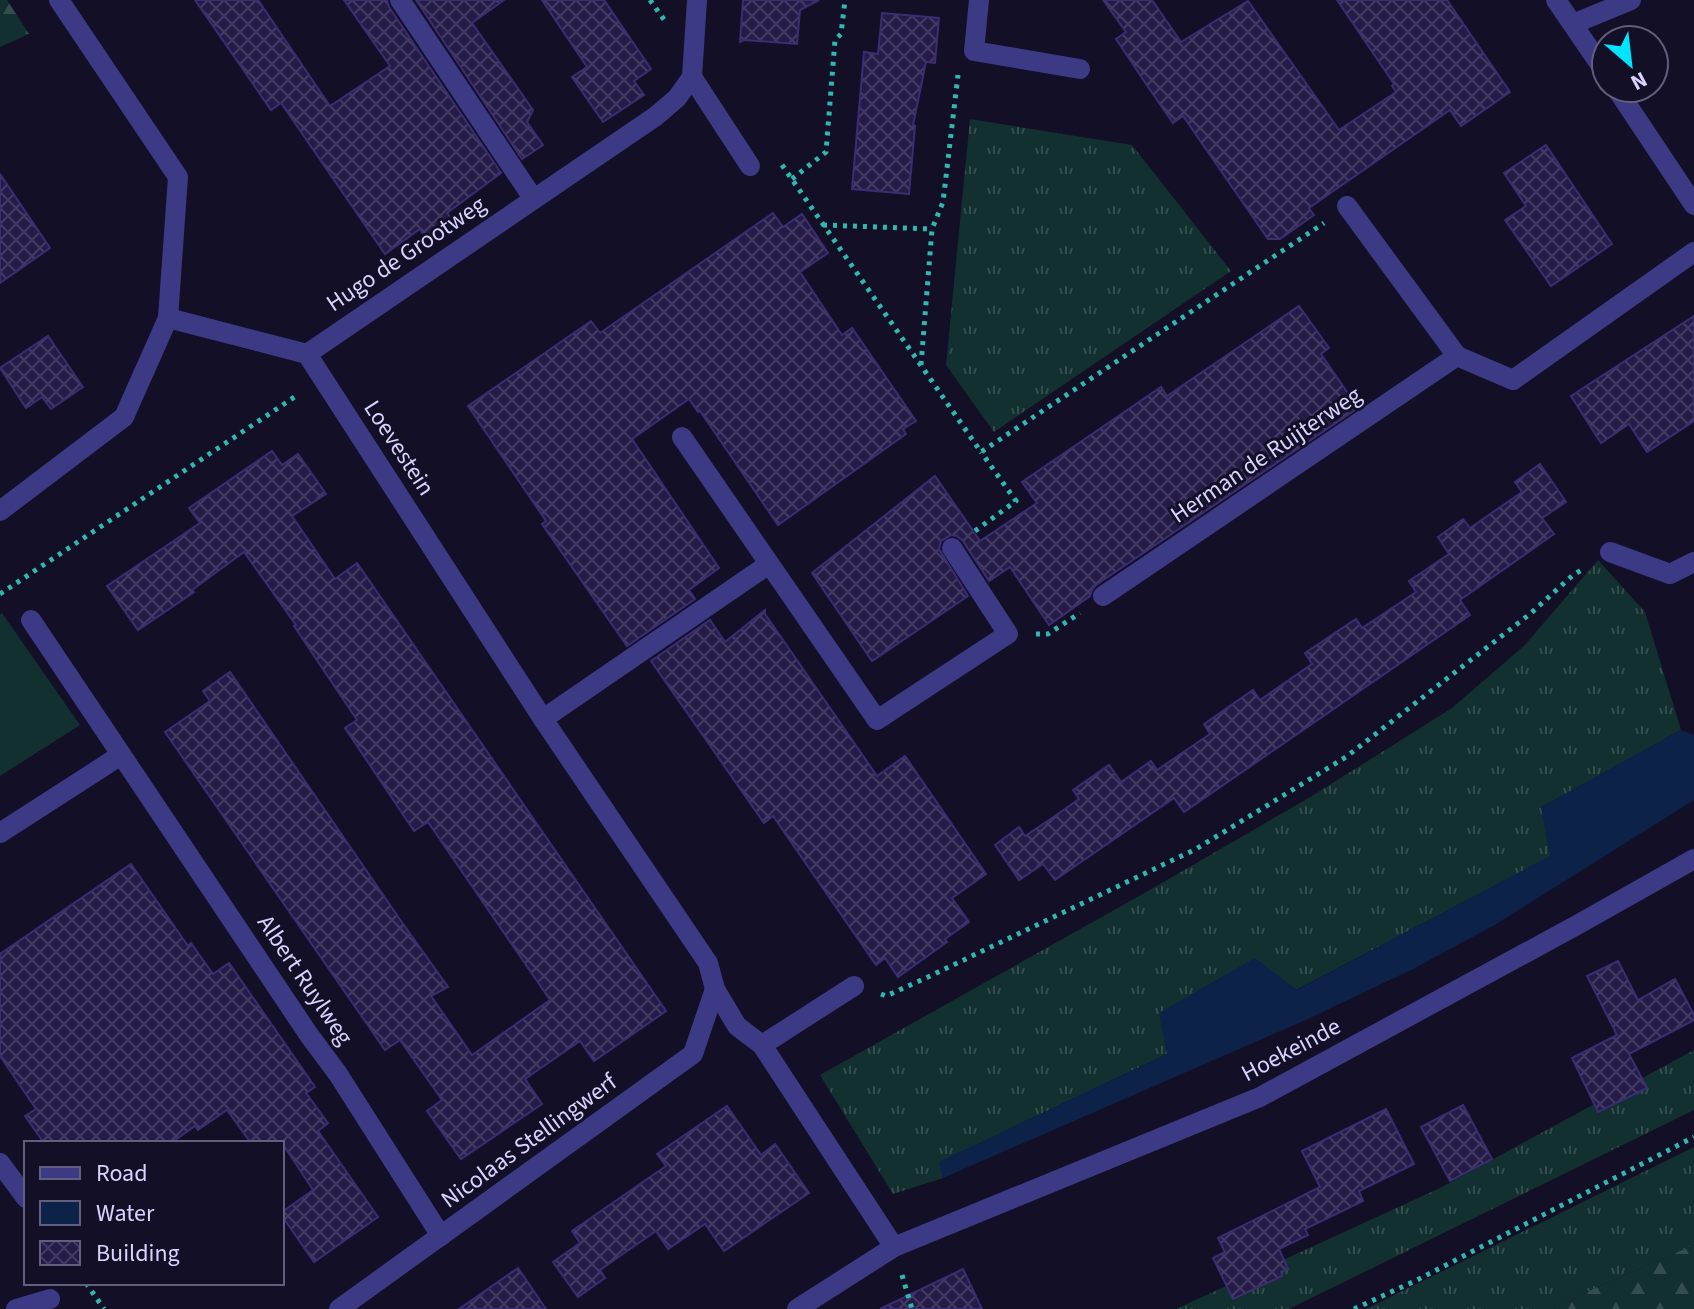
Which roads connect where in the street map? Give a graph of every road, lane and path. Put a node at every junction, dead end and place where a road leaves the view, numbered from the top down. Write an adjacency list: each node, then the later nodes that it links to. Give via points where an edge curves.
1 (59, 0): 22 (street, via 178,177)
2 (400, 0): 16 (street)
3 (697, 0): 12 (street)
4 (845, 0): 15 (path, via 841,34 835,40 826,152)
5 (979, 0): 10 (street)
6 (1556, 0): 8 (street)
7 (1631, 0): 8 (street)
8 (1573, 24): 9 (street)
9 (1590, 49)
10 (974, 51): 11 (street); 20 (path, via 959,68 943,202)
11 (1080, 69)
12 (692, 77): 14 (street); 16 (street, Hugo de Grootweg, via 656,116)
13 (1627, 104): 17 (street)
14 (750, 166): 15 (path, via 775,156)
15 (792, 179): 19 (path)
16 (533, 198): 23 (street, Hugo de Grootweg)
17 (1694, 205)
18 (1347, 206): 24 (street); 28 (path)
19 (823, 225): 20 (path); 25 (path)
20 (932, 229): 25 (path)
21 (1694, 252): 24 (street, via 1513,380)
22 (168, 318): 23 (street); 29 (street, via 124,417)
23 (307, 354): 26 (street, Loevestein)
24 (1457, 356): 35 (street, Herman de Ruijterweg)
25 (921, 365): 28 (path)
26 (323, 377): 34 (path); 38 (street, Loevestein)
27 (682, 437): 33 (street)
28 (981, 452): 30 (path, via 1016,501)
29 (0, 511)
30 (952, 548): 37 (street)
31 (1610, 552): 32 (street, via 1670,574); 42 (path, via 1573,575 1346,757 1196,849 886,996)
32 (1694, 562)
33 (769, 564): 37 (street, via 877,720); 38 (street)
34 (0, 594)
35 (1103, 596): 37 (path, via 1048,634)
36 (31, 620): 39 (street, Albert Ruylweg)
37 (1008, 634)
38 (543, 719): 43 (street, Loevestein, via 708,963)
39 (121, 755): 40 (street); 48 (street, Albert Ruylweg)
40 (0, 833)
41 (1694, 859): 49 (street, Hoekeinde, via 1260,1097)
42 (854, 986): 44 (street)
43 (715, 989): 44 (street, via 737,1026); 48 (street, Nicolaas Stellingwerf, via 693,1054)
44 (762, 1045): 49 (street)
45 (1694, 1137): 56 (path)
46 (0, 1163): 47 (street)
47 (24, 1195)
48 (441, 1236): 54 (street, Nicolaas Stellingwerf)
49 (894, 1247): 55 (street, Hoekeinde)
50 (87, 1285): 53 (path)
51 (50, 1297): 52 (street)
52 (16, 1309)
53 (104, 1309)
54 (339, 1309)
55 (797, 1309)
56 (1354, 1309)

